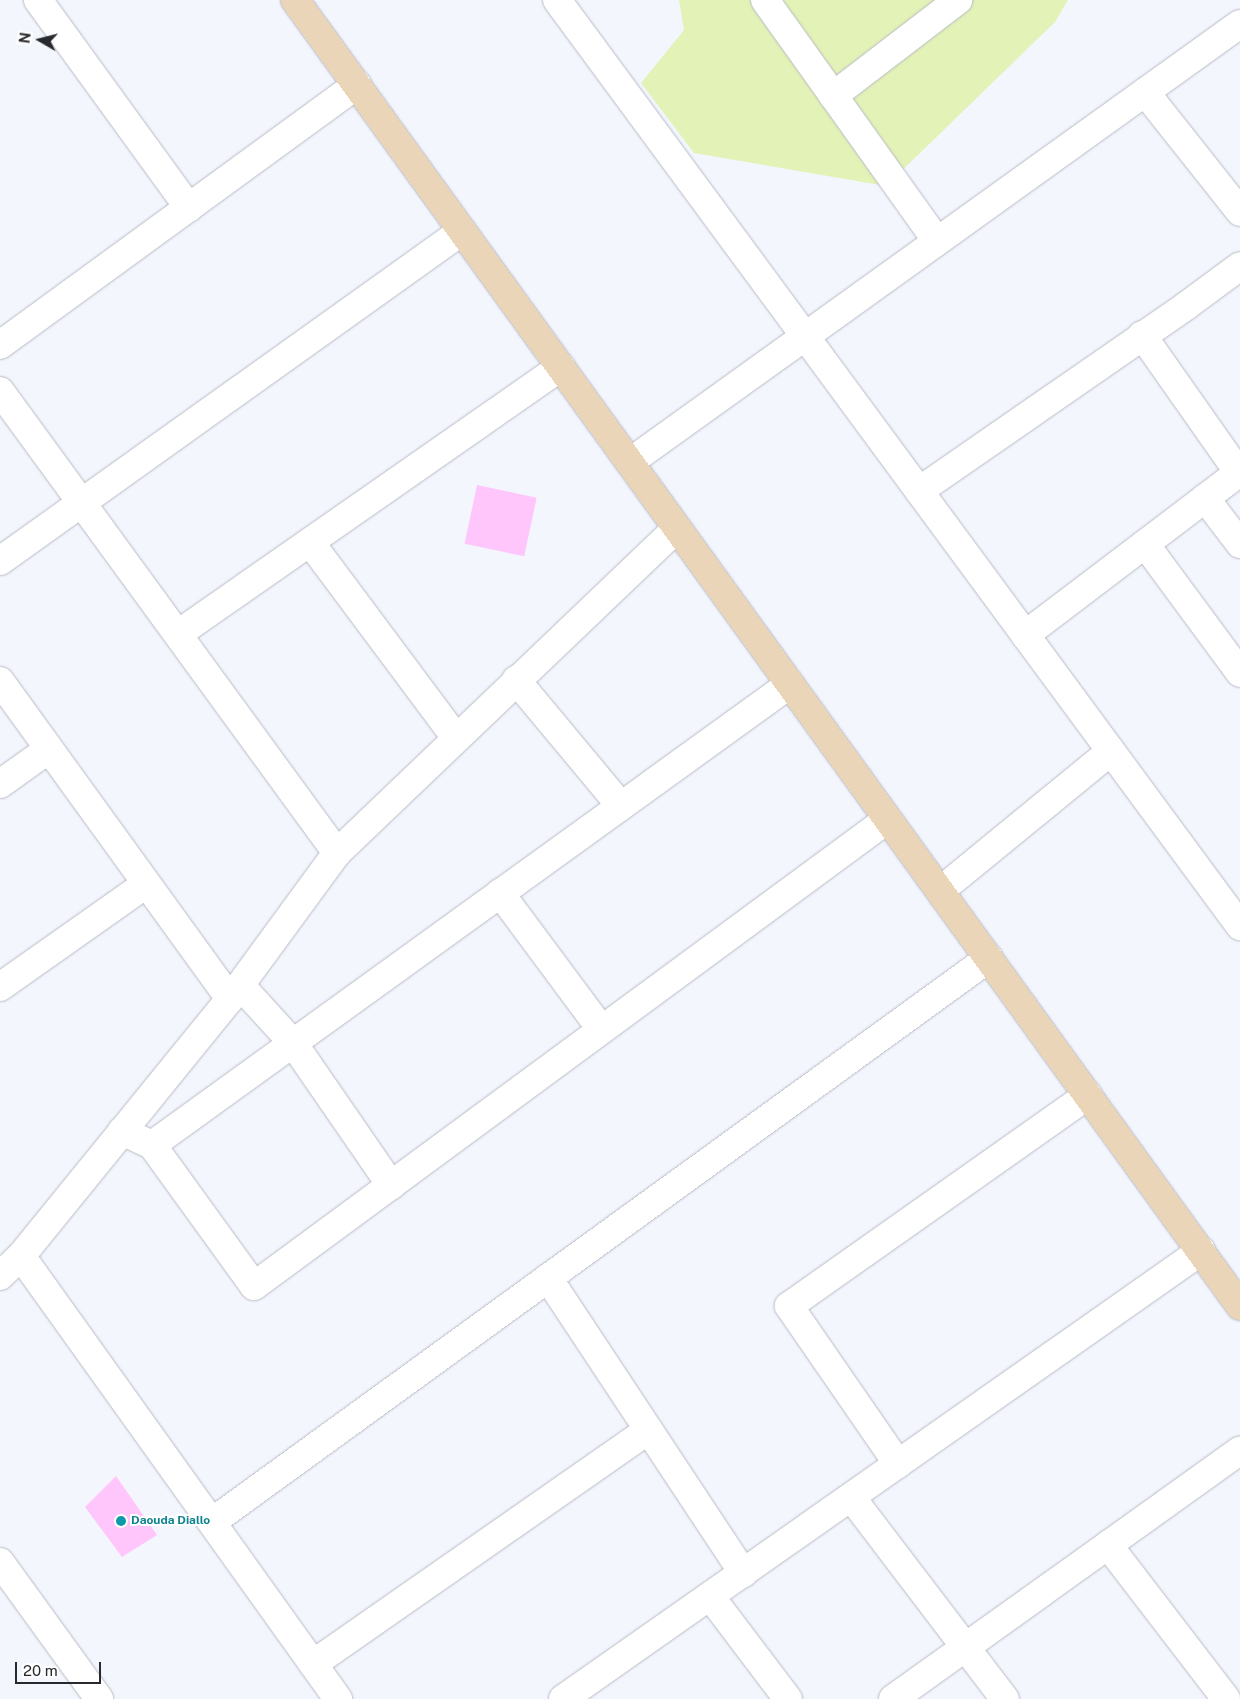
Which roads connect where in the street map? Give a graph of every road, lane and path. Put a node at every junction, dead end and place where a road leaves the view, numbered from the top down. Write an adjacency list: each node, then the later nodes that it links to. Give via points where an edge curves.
1 (38, 0): 10 (street)
2 (295, 0): 7 (street)
3 (557, 0): 16 (street)
4 (765, 0): 9 (street)
5 (958, 0): 9 (street)
6 (1240, 24): 8 (street)
7 (357, 85): 10 (street); 12 (street)
8 (1145, 92): 11 (street); 13 (street)
9 (833, 96): 13 (street)
10 (189, 208): 17 (street)
11 (1240, 212)
12 (462, 231): 18 (street); 24 (street)
13 (937, 241): 16 (street)
14 (1240, 266): 15 (street)
15 (1142, 335): 21 (street); 22 (street)
16 (805, 336): 20 (street); 22 (street)
17 (0, 345)
18 (561, 367): 20 (street); 26 (street)
19 (0, 391): 24 (street)
20 (630, 462): 25 (street)
21 (1239, 472): 23 (street)
22 (919, 491): 31 (street)
23 (1205, 498): 27 (street); 28 (street)
24 (82, 503): 29 (street); 30 (street)
25 (677, 528): 33 (street); 35 (street)
26 (310, 542): 30 (street); 36 (street)
27 (1145, 544): 31 (street); 32 (street)
28 (1240, 544)
29 (0, 561)
30 (178, 634): 42 (street)
31 (1026, 635): 38 (street)
32 (1240, 672)
33 (516, 680): 36 (street); 40 (street)
34 (0, 681): 37 (street)
35 (790, 684): 40 (street); 41 (street)
36 (456, 738): 42 (street)
37 (49, 749): 39 (street); 43 (street)
38 (1111, 751): 44 (street); 46 (street)
39 (0, 784)
40 (621, 806): 45 (street)
41 (888, 819): 44 (street); 50 (street)
42 (338, 853): 49 (street)
43 (146, 884): 48 (street); 49 (street)
44 (940, 891): 47 (street)
45 (500, 893): 50 (street); 51 (street)
46 (1240, 926)
47 (989, 958): 52 (street); 59 (street)
48 (0, 987)
49 (235, 992): 51 (street); 53 (street)
50 (601, 1029): 55 (street)
51 (294, 1043): 54 (street); 55 (street)
52 (1088, 1095): 56 (street); 63 (street, via 789,1306)
53 (122, 1131): 54 (street); 57 (street)
54 (152, 1145): 55 (street, via 254,1286)
55 (391, 1185)
56 (1201, 1251): 60 (street); 63 (street)
57 (21, 1256): 58 (street); 65 (street)
58 (0, 1274)
59 (548, 1278): 61 (street); 65 (street)
60 (1240, 1306)
61 (648, 1430): 68 (street); 71 (street)
62 (1240, 1451): 66 (street)
63 (898, 1464): 64 (street)
64 (851, 1497): 68 (street); 70 (street)
65 (212, 1522): 71 (street)
66 (1108, 1545): 70 (street); 72 (street)
67 (0, 1562): 73 (street)
68 (743, 1573): 69 (street)
69 (710, 1596): 75 (street); 76 (street)
70 (966, 1647): 77 (street); 78 (street)
71 (313, 1664): 74 (street)
72 (1214, 1695)
73 (99, 1699)
74 (338, 1699)
75 (564, 1699)
76 (788, 1699)
77 (893, 1699)
78 (1005, 1699)

